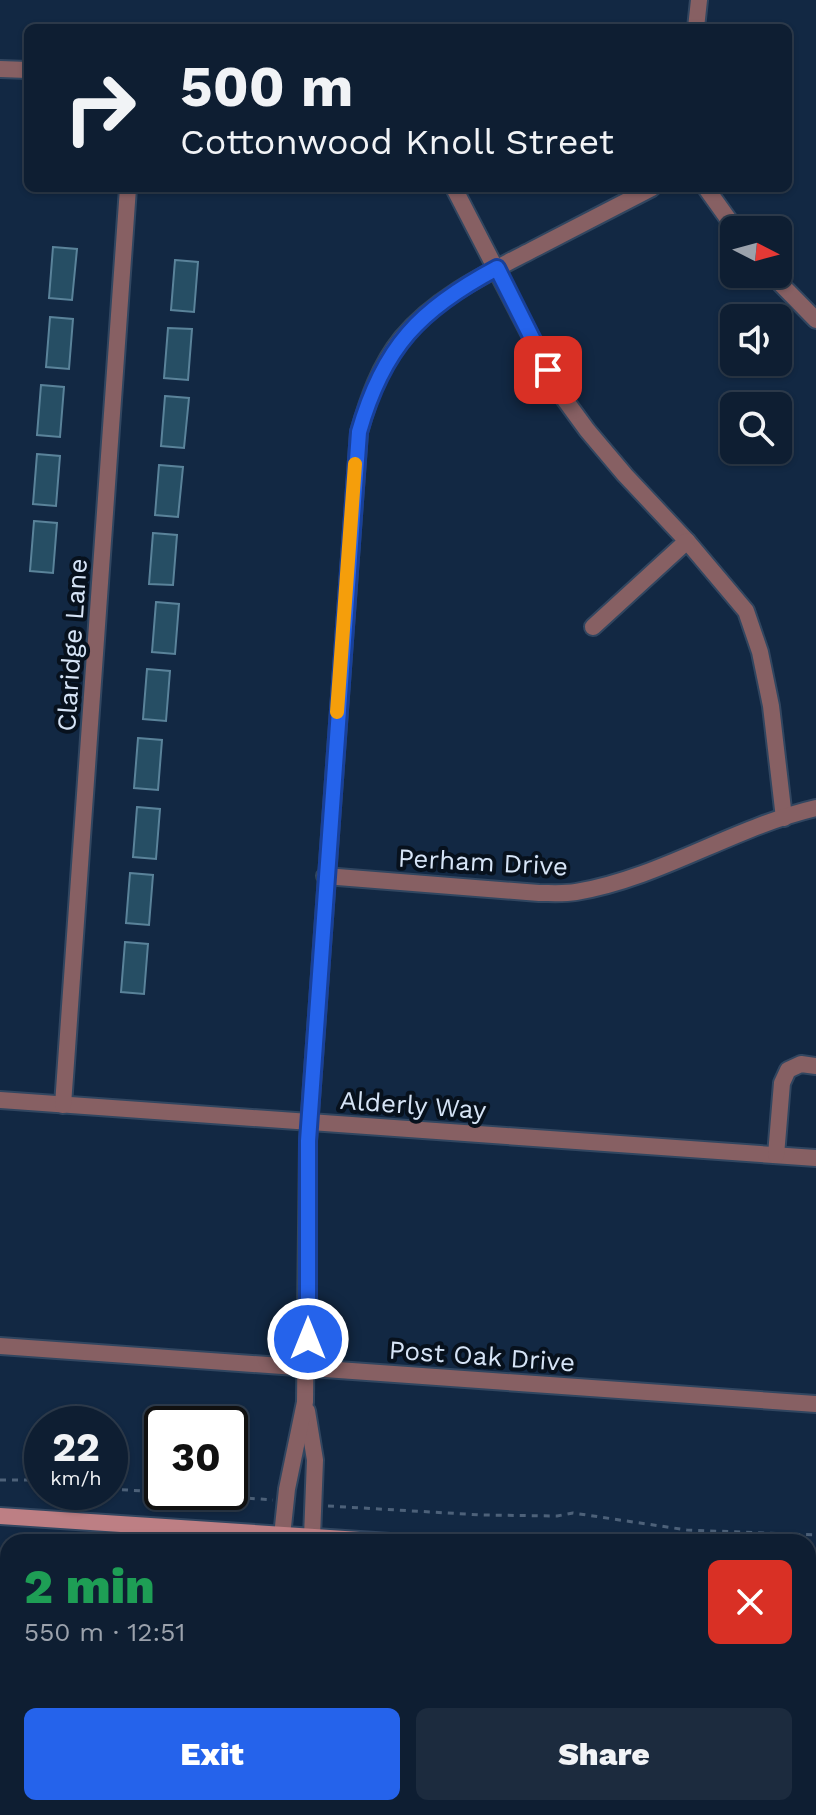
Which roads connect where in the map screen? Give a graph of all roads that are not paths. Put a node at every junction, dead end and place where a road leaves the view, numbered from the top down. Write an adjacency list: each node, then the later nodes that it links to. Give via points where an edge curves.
1 (699, 0): 2 (street)
2 (696, 24)
3 (0, 69): 4 (street)
4 (24, 70)
5 (128, 192): 20 (street, Claridge Lane)
6 (456, 192): 10 (street)
7 (644, 192): 10 (street)
8 (709, 192): 9 (street)
9 (726, 216)
10 (497, 268): 13 (street, via 560,393 625,475); 17 (street, via 432,308 402,338 367,401 354,472)
11 (785, 288): 12 (street)
12 (816, 320)
13 (687, 541): 14 (street); 16 (street, via 746,611 771,706)
14 (593, 627)
15 (816, 808): 16 (street, Perham Drive)
16 (784, 818): 17 (street, Perham Drive, via 650,870 573,893)
17 (325, 876): 21 (street)
18 (816, 1066): 22 (street, via 801,1064 788,1070 782,1083)
19 (0, 1100): 20 (street, Alderly Way)
20 (63, 1105): 21 (street, Alderly Way)
21 (309, 1122): 22 (street, Alderly Way); 25 (street)
22 (776, 1155): 23 (street, Alderly Way)
23 (816, 1158)
24 (0, 1346): 25 (street, Post Oak Drive)
25 (307, 1369): 26 (street); 27 (street, Post Oak Drive)
26 (305, 1402): 30 (street); 31 (street, via 315,1460)
27 (816, 1404)
28 (0, 1516): 29 (street)
29 (254, 1534)
30 (282, 1534)
31 (312, 1534)

